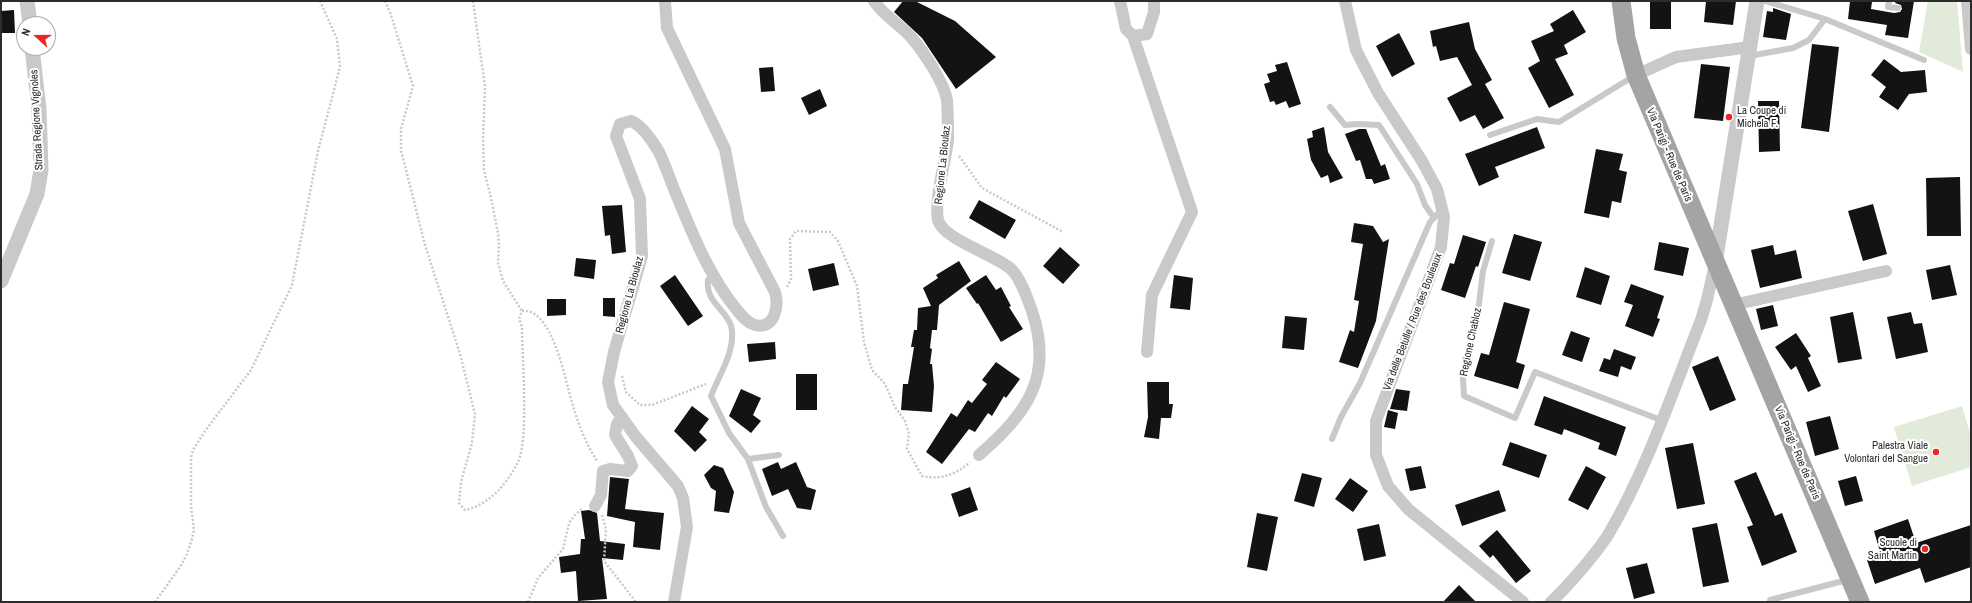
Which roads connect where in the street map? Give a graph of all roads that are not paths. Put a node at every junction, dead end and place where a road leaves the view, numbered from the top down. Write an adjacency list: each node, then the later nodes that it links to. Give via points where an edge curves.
1 (27, 1): 13 (street)
2 (665, 1): 27 (street, Regione La Bioulaz, via 667,28 725,149 739,223 778,300 775,314 768,324 756,326 746,320 726,297)
3 (874, 1): 35 (street, Regione La Bioulaz, via 911,37 934,69 946,99 948,139 938,221 948,234 1012,270 1024,290 1038,328 1040,358 1036,383 1030,396 1006,432)
4 (1120, 1): 15 (street, via 1126,29)
5 (1154, 1): 15 (street, via 1154,12 1147,34)
6 (1344, 1): 23 (street, Via delle Betulle / Rue des Bouleaux, via 1356,50 1390,113 1437,189)
7 (1621, 1): 20 (main road, Via Parigi - Rue de Paris, via 1626,38)
8 (1757, 1): 17 (street)
9 (1765, 1): 14 (lane)
10 (1889, 1): 12 (lane, via 1888,7)
11 (1967, 1): 16 (street)
12 (1898, 8)
13 (29, 16)
14 (1826, 19): 17 (lane, via 1809,40 1792,48); 19 (lane)
15 (1133, 36): 30 (street, via 1192,212 1152,295)
16 (1971, 49)
17 (1749, 51): 20 (street, via 1676,58); 25 (street)
18 (33, 56): 28 (street, Strada Regione Vignoles, via 41,170 37,194)
19 (1924, 60)
20 (1636, 75): 22 (lane, via 1559,122 1537,120); 25 (main road, Via Parigi - Rue de Paris)
21 (1330, 107): 23 (lane, via 1345,125 1379,125 1417,184 1425,205)
22 (1490, 135)
23 (1438, 214): 33 (lane, via 1430,222 1360,383); 41 (street, Via delle Betulle / Rue des Bouleaux, via 1444,217 1441,247 1376,421 1376,455 1388,486 1408,509)
24 (1492, 241): 32 (lane, Regione Chabloz, via 1483,271 1479,304 1463,378 1464,396 1515,418 1535,372)
25 (1715, 264): 29 (main road, Via Parigi - Rue de Paris); 32 (street, via 1701,320)
26 (1886, 271): 29 (street)
27 (714, 276): 31 (street, Regione La Bioulaz, via 659,152 639,125 631,121 623,122 617,128 616,136 640,199 642,256 608,382 613,405); 36 (lane, via 708,280 707,286 711,300 730,324 732,340 711,396 729,433)
28 (1, 281)
29 (1733, 305): 39 (main road, Via Parigi - Rue de Paris)
30 (1147, 352)
31 (622, 417): 37 (street, via 616,424 615,435 632,466 628,471 603,471 601,495); 40 (street, Regione La Bioulaz, via 636,438 678,486 683,498 687,527)
32 (1662, 420): 42 (street, via 1652,447 1608,536)
33 (1332, 439)
34 (779, 455): 36 (lane)
35 (979, 455)
36 (748, 459): 38 (lane, via 766,507)
37 (595, 506)
38 (782, 536)
39 (1851, 579): 43 (lane); 44 (main road, Via Parigi - Rue de Paris)
40 (674, 602)
41 (1523, 602)
42 (1551, 602)
43 (1770, 602)
44 (1860, 602)

